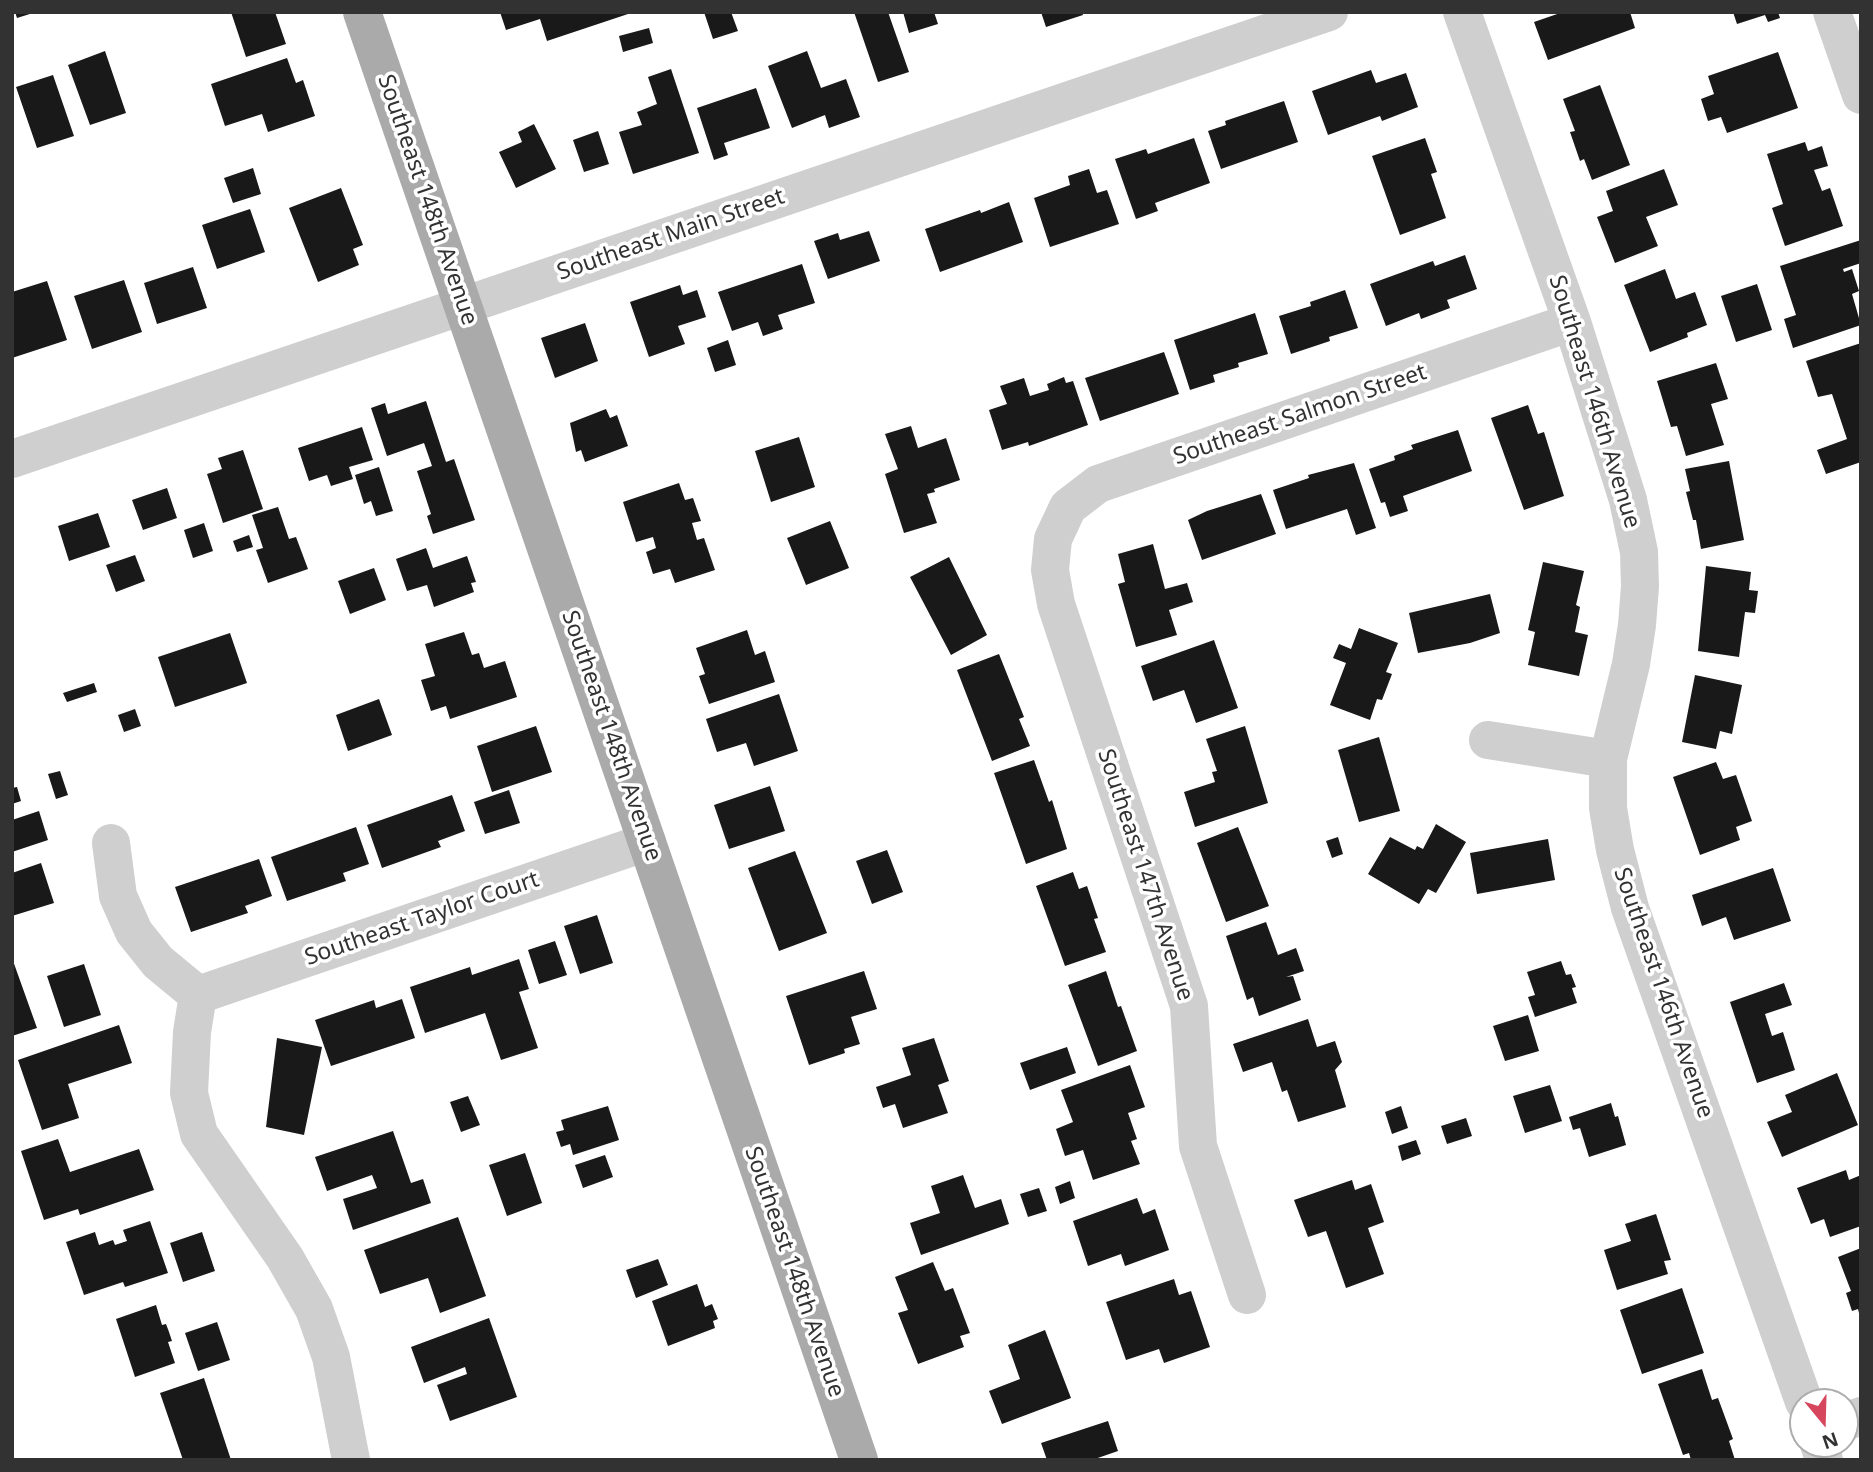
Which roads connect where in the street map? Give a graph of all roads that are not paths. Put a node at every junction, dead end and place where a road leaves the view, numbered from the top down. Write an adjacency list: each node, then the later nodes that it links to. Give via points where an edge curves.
1 (362, 12): 6 (main road, Southeast 148th Avenue)
2 (1329, 12): 6 (street, Southeast Main Street)
3 (1462, 12): 7 (street, Southeast 146th Avenue)
4 (1832, 12): 5 (street)
5 (1861, 95)
6 (463, 305): 8 (street, Southeast Main Street); 13 (main road, Southeast 148th Avenue)
7 (1572, 322): 9 (street, Southeast Salmon Street, via 1098,484 1068,507); 11 (street, Southeast 146th Avenue, via 1628,500 1639,552 1632,664)
8 (12, 459)
9 (1053, 539): 15 (street, Southeast 147th Avenue, via 1050,570 1056,604 1189,1006 1198,1146)
10 (1488, 740): 11 (street)
11 (1608, 759): 16 (street, Southeast 146th Avenue, via 1608,808 1630,908)
12 (111, 842): 14 (street, via 118,896 134,932 158,962)
13 (647, 842): 14 (street, Southeast Taylor Court); 18 (main road, Southeast 148th Avenue)
14 (198, 995): 17 (street, via 190,1093 198,1134 278,1248 314,1309 331,1357)
15 (1247, 1295)
16 (1799, 1388)
17 (351, 1460)
18 (859, 1460)

